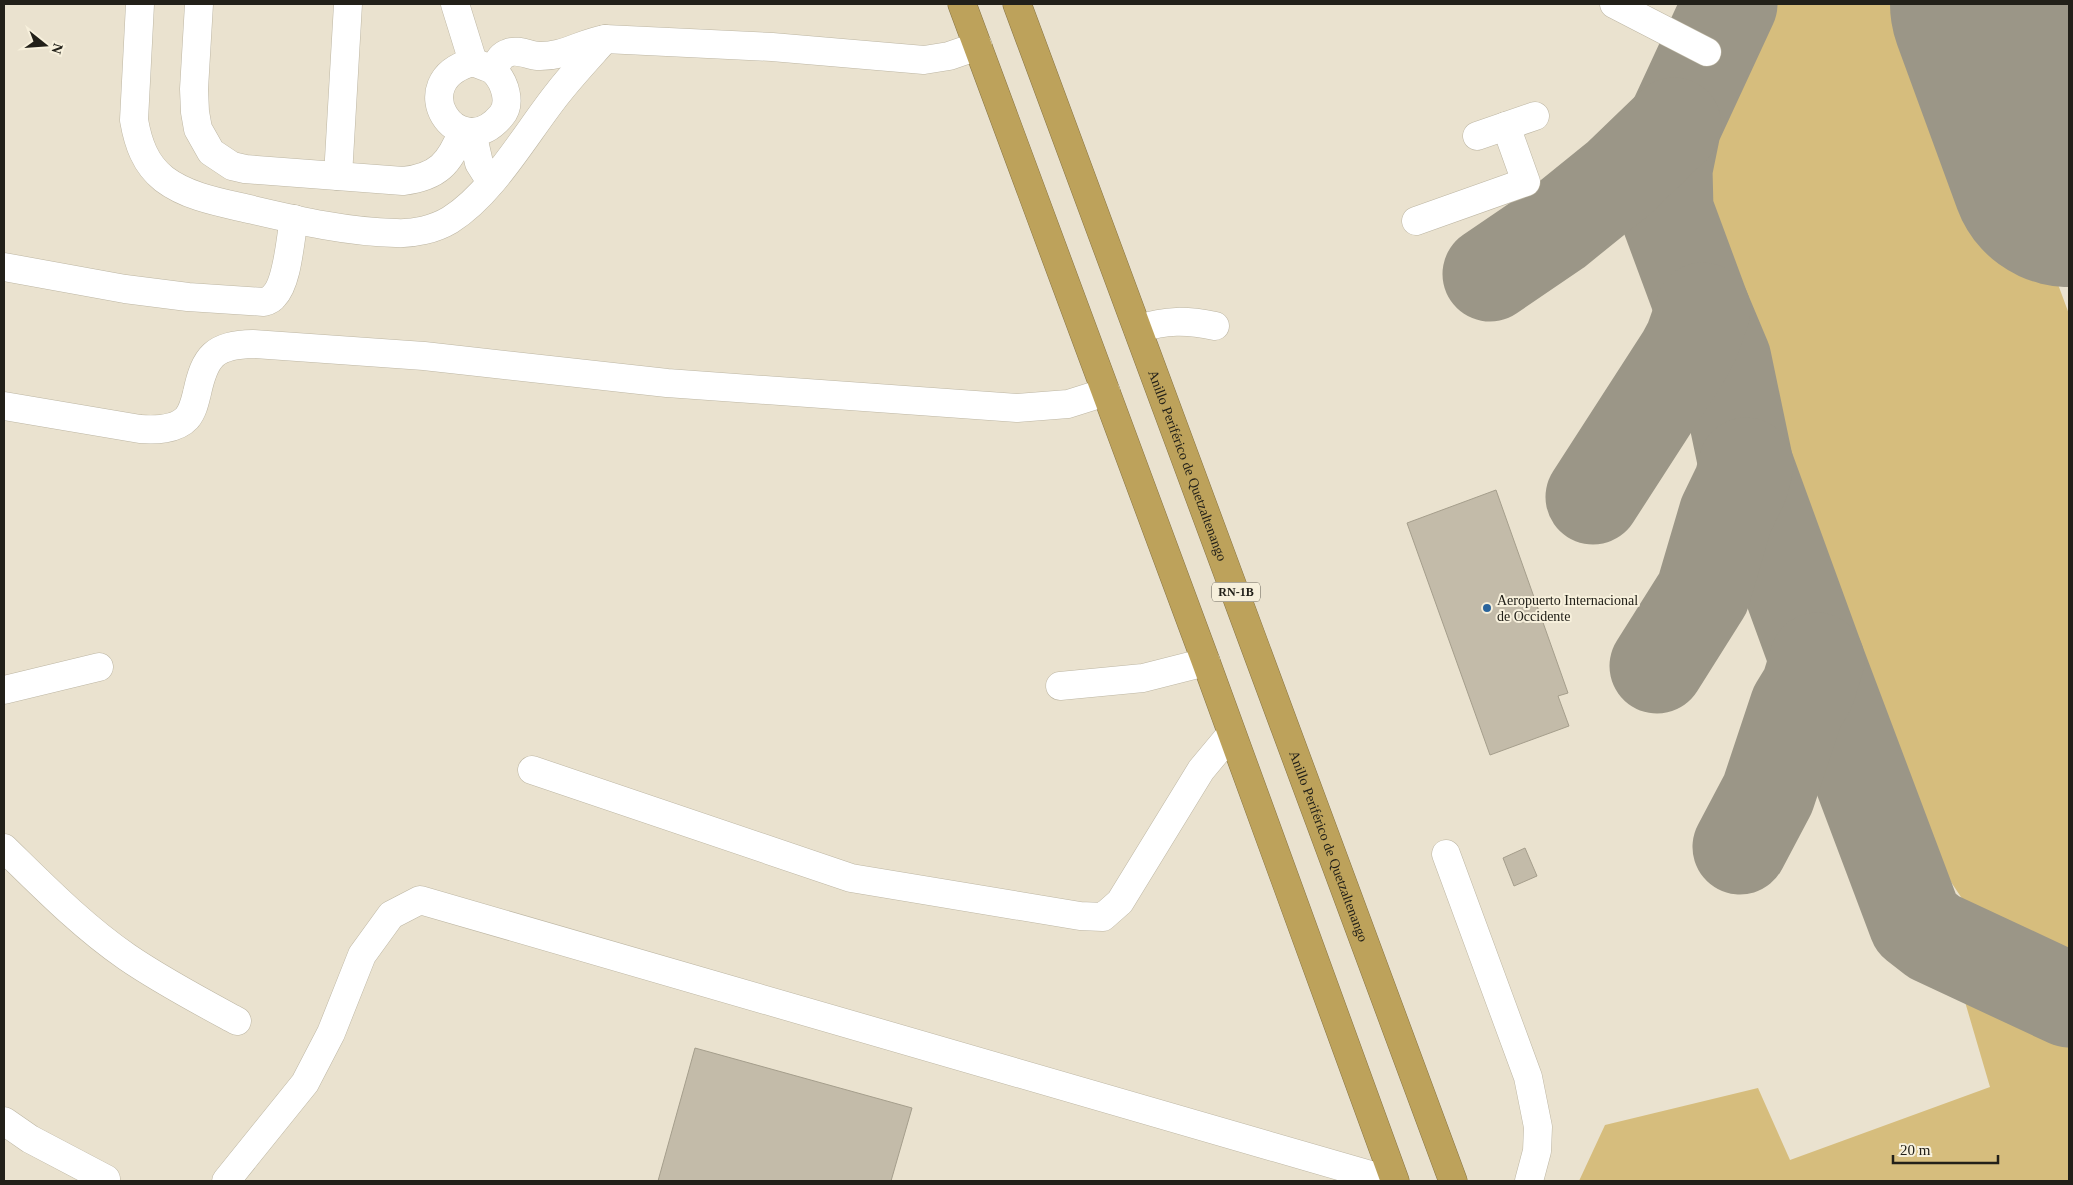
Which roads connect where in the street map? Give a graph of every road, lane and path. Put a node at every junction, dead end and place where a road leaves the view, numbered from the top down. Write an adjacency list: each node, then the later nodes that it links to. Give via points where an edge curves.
1 (140, 4): 20 (street, via 134,120 137,138 151,167 182,189 212,200)
2 (200, 4): 18 (street, via 195,112 198,129 211,152 232,166 246,170)
3 (348, 4): 18 (street)
4 (455, 4): 13 (street)
5 (962, 4): 11 (highway)
6 (1002, 4): 9 (highway)
7 (1017, 4): 9 (highway, Anillo Periférico de Quetzaltenango / RN-1B)
8 (1614, 4): 12 (street)
9 (1028, 34): 24 (highway, Anillo Periférico de Quetzaltenango / RN-1B)
10 (605, 39): 11 (street, via 772,47 924,60); 13 (street, via 554,55 512,52); 19 (street, via 558,93)
11 (978, 46): 25 (highway)
12 (1708, 52)
13 (483, 66): 16 (street, via 503,82 506,98 503,114 492,126); 16 (street, via 448,74 439,91 440,111 453,126)
14 (1535, 116): 15 (street)
15 (1506, 126): 17 (street); 21 (street, via 1526,182)
16 (467, 132): 18 (street, via 446,163 425,177 403,181); 19 (street, via 479,163)
17 (1477, 136)
18 (338, 176)
19 (491, 182): 20 (street, via 473,204 448,221 424,231 397,234 338,228)
20 (294, 219): 22 (street, via 279,290 264,302 125,289)
21 (1416, 221)
22 (4, 267)
23 (1215, 326): 24 (street, via 1177,321)
24 (1138, 329): 41 (highway, Anillo Periférico de Quetzaltenango / RN-1B)
25 (1106, 392): 26 (street, via 1068,404 1017,408 668,383 424,356 232,344 207,361 194,405 187,418 174,426 159,430 140,429); 27 (highway)
26 (4, 406)
27 (1206, 662): 29 (street, via 1143,678); 31 (highway)
28 (99, 667): 30 (street)
29 (1060, 686)
30 (4, 690)
31 (1231, 734): 32 (street, via 1201,770 1120,902 1103,917 1080,916 850,878); 40 (highway)
32 (532, 770)
33 (4, 848): 35 (street, via 80,920 127,957)
34 (1446, 854): 42 (street, via 1528,1077 1538,1127 1537,1151)
35 (237, 1021)
36 (4, 1121): 37 (street, via 30,1139)
37 (106, 1179)
38 (226, 1181): 39 (street, via 305,1083 331,1033 362,954 391,915 420,900)
39 (1391, 1181)
40 (1395, 1181)
41 (1453, 1181)
42 (1528, 1181)

